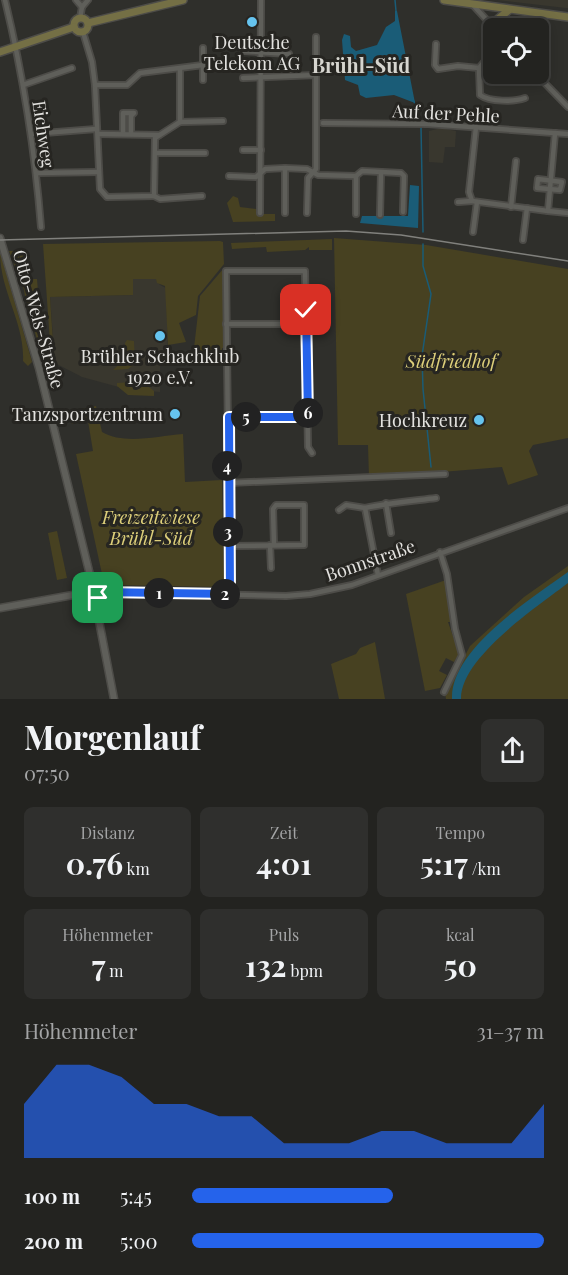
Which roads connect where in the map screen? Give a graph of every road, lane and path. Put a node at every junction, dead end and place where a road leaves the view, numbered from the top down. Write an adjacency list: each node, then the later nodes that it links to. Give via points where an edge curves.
1 (5, 0): 19 (street, Eichweg)
2 (76, 0): 8 (street)
3 (88, 0): 8 (street)
4 (183, 0): 14 (main road)
5 (261, 0): 23 (street)
6 (444, 0): 7 (main road)
7 (471, 2): 9 (main road); 12 (street)
8 (82, 7): 11 (street)
9 (510, 10): 10 (main road); 13 (main road)
10 (568, 17)
11 (80, 18): 14 (main road); 15 (main road)
12 (486, 18)
13 (499, 18)
14 (88, 23): 16 (main road)
15 (74, 27): 16 (main road); 19 (main road)
16 (83, 32): 25 (street)
17 (316, 37): 32 (street)
18 (436, 44): 30 (street, via 438,69)
19 (16, 46): 22 (main road); 37 (street, Eichweg)
20 (203, 48): 28 (street)
21 (243, 51): 23 (street)
22 (0, 52)
23 (261, 53): 24 (street); 33 (street)
24 (290, 54)
25 (92, 62): 27 (street); 38 (street)
26 (483, 64): 30 (street)
27 (83, 65)
28 (203, 65): 31 (street, via 186,65); 35 (street)
29 (72, 68): 37 (street)
30 (480, 68): 39 (street, via 478,92 483,98)
31 (180, 70): 38 (street, via 140,73 127,85); 42 (street)
32 (316, 75): 33 (street); 59 (street)
33 (261, 76): 34 (street); 53 (street)
34 (243, 78)
35 (203, 80)
36 (546, 84): 40 (street)
37 (23, 85): 49 (street, Eichweg)
38 (94, 86): 45 (street)
39 (525, 98)
40 (568, 107)
41 (223, 121): 42 (street)
42 (180, 122): 51 (street)
43 (323, 123): 44 (street, Auf der Pehle)
44 (476, 127): 48 (street, Auf der Pehle); 70 (street, via 469,192)
45 (97, 131): 46 (street); 49 (street); 58 (street)
46 (123, 133): 47 (street); 47 (street, via 123,113 134,113)
47 (131, 133): 51 (street)
48 (555, 133): 50 (street, Auf der Pehle); 65 (street)
49 (31, 134): 61 (street, Eichweg)
50 (568, 134)
51 (159, 135): 54 (street, via 155,138)
52 (243, 150): 53 (street)
53 (261, 150): 62 (street)
54 (156, 153): 55 (street); 67 (street)
55 (205, 153)
56 (516, 161): 71 (street)
57 (285, 168): 59 (street); 62 (street); 76 (street)
58 (99, 172): 61 (street); 67 (street, via 100,189 107,197)
59 (313, 172): 64 (street); 77 (street, via 308,178)
60 (381, 172): 64 (street, via 362,171); 74 (street, via 404,176); 80 (street)
61 (36, 173): 81 (street, Eichweg)
62 (261, 173): 63 (street, via 256,177); 75 (street)
63 (229, 176)
64 (356, 176): 79 (street)
65 (550, 181): 66 (street); 66 (street, via 562,182 560,190); 66 (street, via 538,179 537,188)
66 (549, 189): 73 (street)
67 (154, 196): 68 (street)
68 (202, 196)
69 (458, 202): 70 (street)
70 (475, 202): 71 (street); 82 (street)
71 (511, 207): 72 (street)
72 (527, 208): 73 (street); 84 (street)
73 (548, 211): 78 (street)
74 (403, 212)
75 (260, 213)
76 (285, 213)
77 (308, 213)
78 (568, 213)
79 (356, 214)
80 (380, 215)
81 (41, 227)
82 (473, 232)
83 (0, 238): 105 (street, Otto-Wels-Straße, via 39,368)
84 (523, 240)
85 (226, 324): 86 (street); 86 (street, via 226,271 302,269); 87 (street)
86 (307, 324): 88 (street)
87 (229, 417): 88 (street); 91 (street)
88 (308, 417): 89 (street, via 308,447)
89 (312, 453)
90 (445, 474): 91 (street)
91 (228, 483): 101 (street)
92 (436, 498): 93 (street)
93 (408, 502): 94 (street); 97 (street)
94 (386, 503): 95 (street); 99 (street)
95 (365, 508): 98 (street, via 346,505); 104 (street)
96 (568, 508): 102 (street, Bonnstraße)
97 (412, 509)
98 (339, 510)
99 (391, 533)
100 (272, 545): 100 (street, via 304,545 303,505 276,505); 101 (street); 103 (street)
101 (228, 546): 108 (street)
102 (440, 552): 104 (street, Bonnstraße); 111 (street, via 462,655)
103 (271, 568)
104 (378, 575): 108 (street, Bonnstraße, via 310,594)
105 (92, 583): 106 (street); 107 (street)
106 (84, 592): 109 (street, via 88,599); 110 (street)
107 (101, 592): 108 (street, Bonnstraße); 109 (street)
108 (230, 594)
109 (95, 600): 112 (street)
110 (0, 608)
111 (444, 693)
112 (114, 699)

